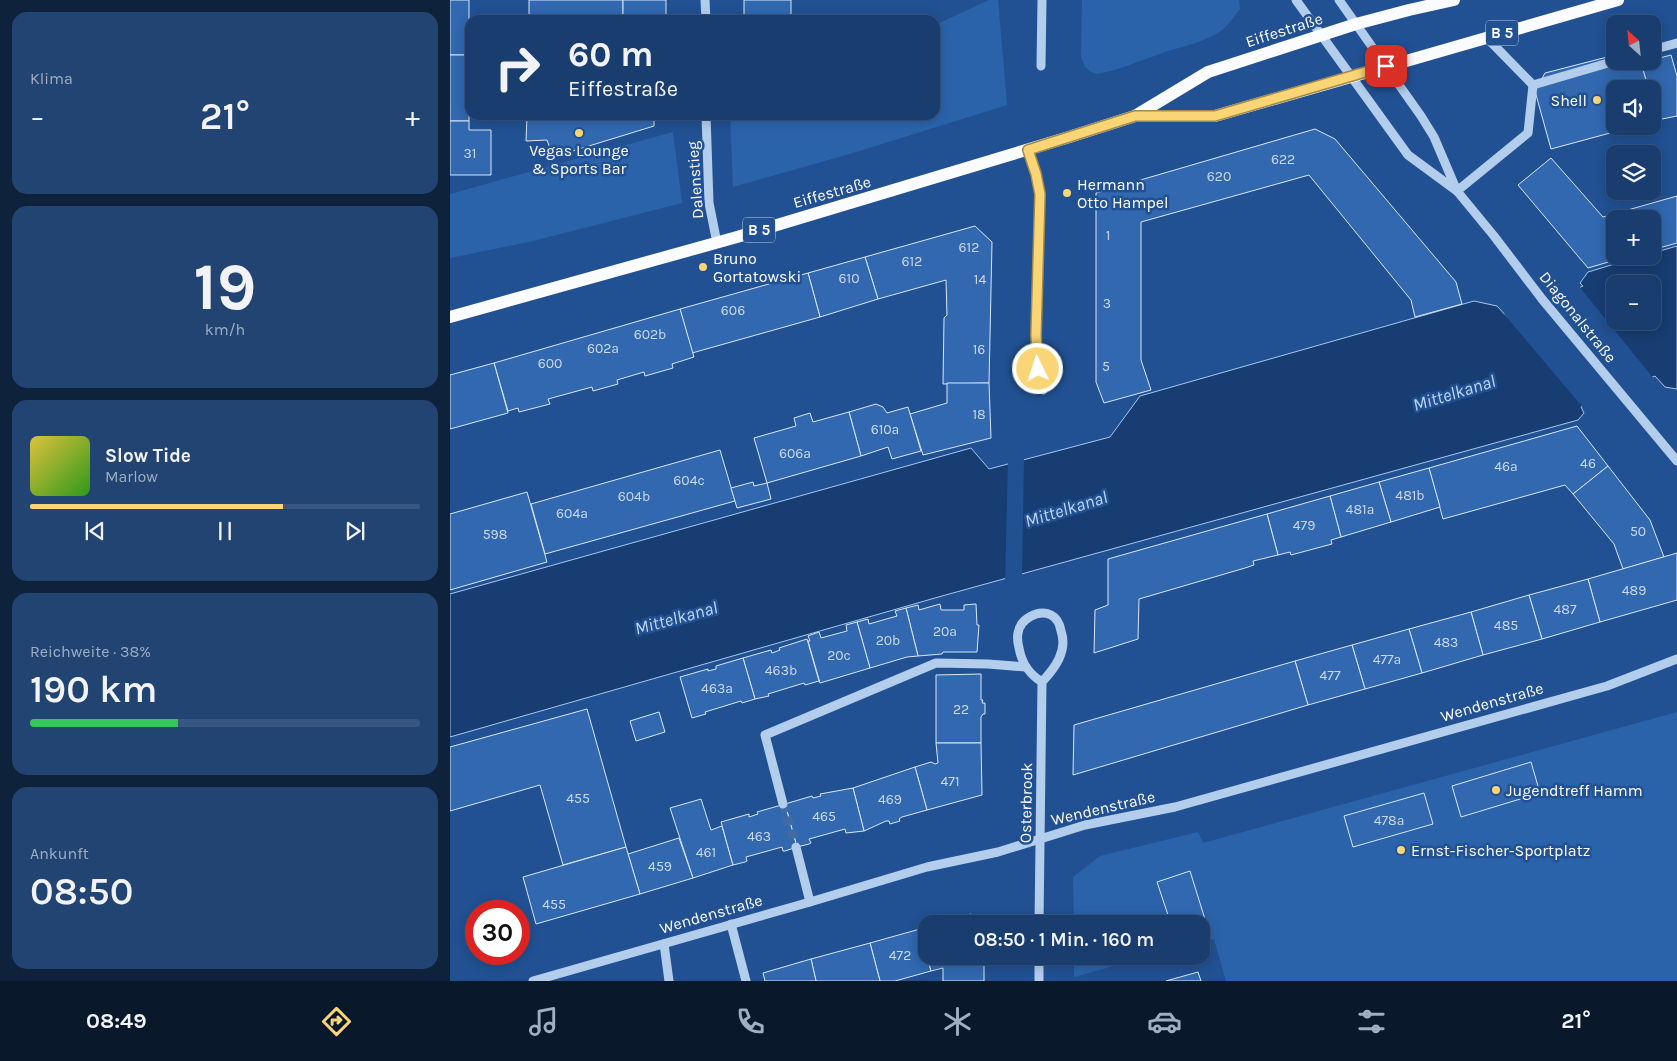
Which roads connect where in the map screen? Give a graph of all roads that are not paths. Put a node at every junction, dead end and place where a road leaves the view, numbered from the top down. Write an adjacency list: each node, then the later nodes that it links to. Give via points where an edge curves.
1 (706, 0): 7 (street)
2 (1042, 0): 14 (street)
3 (1296, 0): 9 (street, Diagonalstraße)
4 (1339, 0): 8 (street, Diagonalstraße)
5 (1454, 0): 8 (main road, Eiffestraße / B 5)
6 (1618, 0): 10 (main road, Eiffestraße / B 5)
7 (706, 15)
8 (1356, 24): 9 (main road, Eiffestraße / B 5); 15 (street, Diagonalstraße)
9 (1321, 36): 16 (street, Diagonalstraße); 18 (main road, Eiffestraße / B 5, via 1208,72)
10 (1486, 37): 15 (main road, Eiffestraße / B 5); 17 (street)
11 (1677, 43): 12 (street)
12 (1661, 47)
13 (1606, 64): 17 (street)
14 (1041, 66)
15 (1386, 66): 16 (main road, Eiffestraße / B 5); 21 (street, Diagonalstraße, via 1434,137)
16 (1351, 76): 18 (main road, Eiffestraße / B 5, via 1215,116); 21 (street, Diagonalstraße, via 1408,155)
17 (1533, 85): 21 (street, via 1528,133)
18 (1135, 116): 20 (main road, Eiffestraße / B 5)
19 (706, 120): 22 (street, Dalenstieg, via 709,203)
20 (1028, 150): 22 (main road, Eiffestraße / B 5); 24 (street, via 1040,194 1036,358)
21 (1457, 191): 25 (street, Diagonalstraße)
22 (717, 243): 23 (main road, Eiffestraße / B 5)
23 (450, 317)
24 (1043, 390)
25 (1677, 461)
26 (1677, 659): 30 (street, Wendenstraße, via 1607,686 1175,807 1085,824)
27 (1026, 668): 28 (street); 28 (street, via 1018,644 1022,623 1039,613 1051,615 1059,622 1063,645 1059,660); 29 (street, via 936,663 765,735)
28 (1042, 682): 30 (street, Osterbrook)
29 (783, 804)
30 (1040, 839): 32 (street, Wendenstraße, via 998,852 927,867); 33 (street, Osterbrook)
31 (796, 847): 32 (street)
32 (810, 902): 34 (street, Wendenstraße)
33 (1039, 915)
34 (731, 924): 35 (street, Wendenstraße); 39 (street)
35 (664, 944): 37 (street, Wendenstraße); 38 (street)
36 (1039, 965): 40 (street)
37 (533, 981)
38 (669, 981)
39 (746, 981)
40 (1039, 981)

